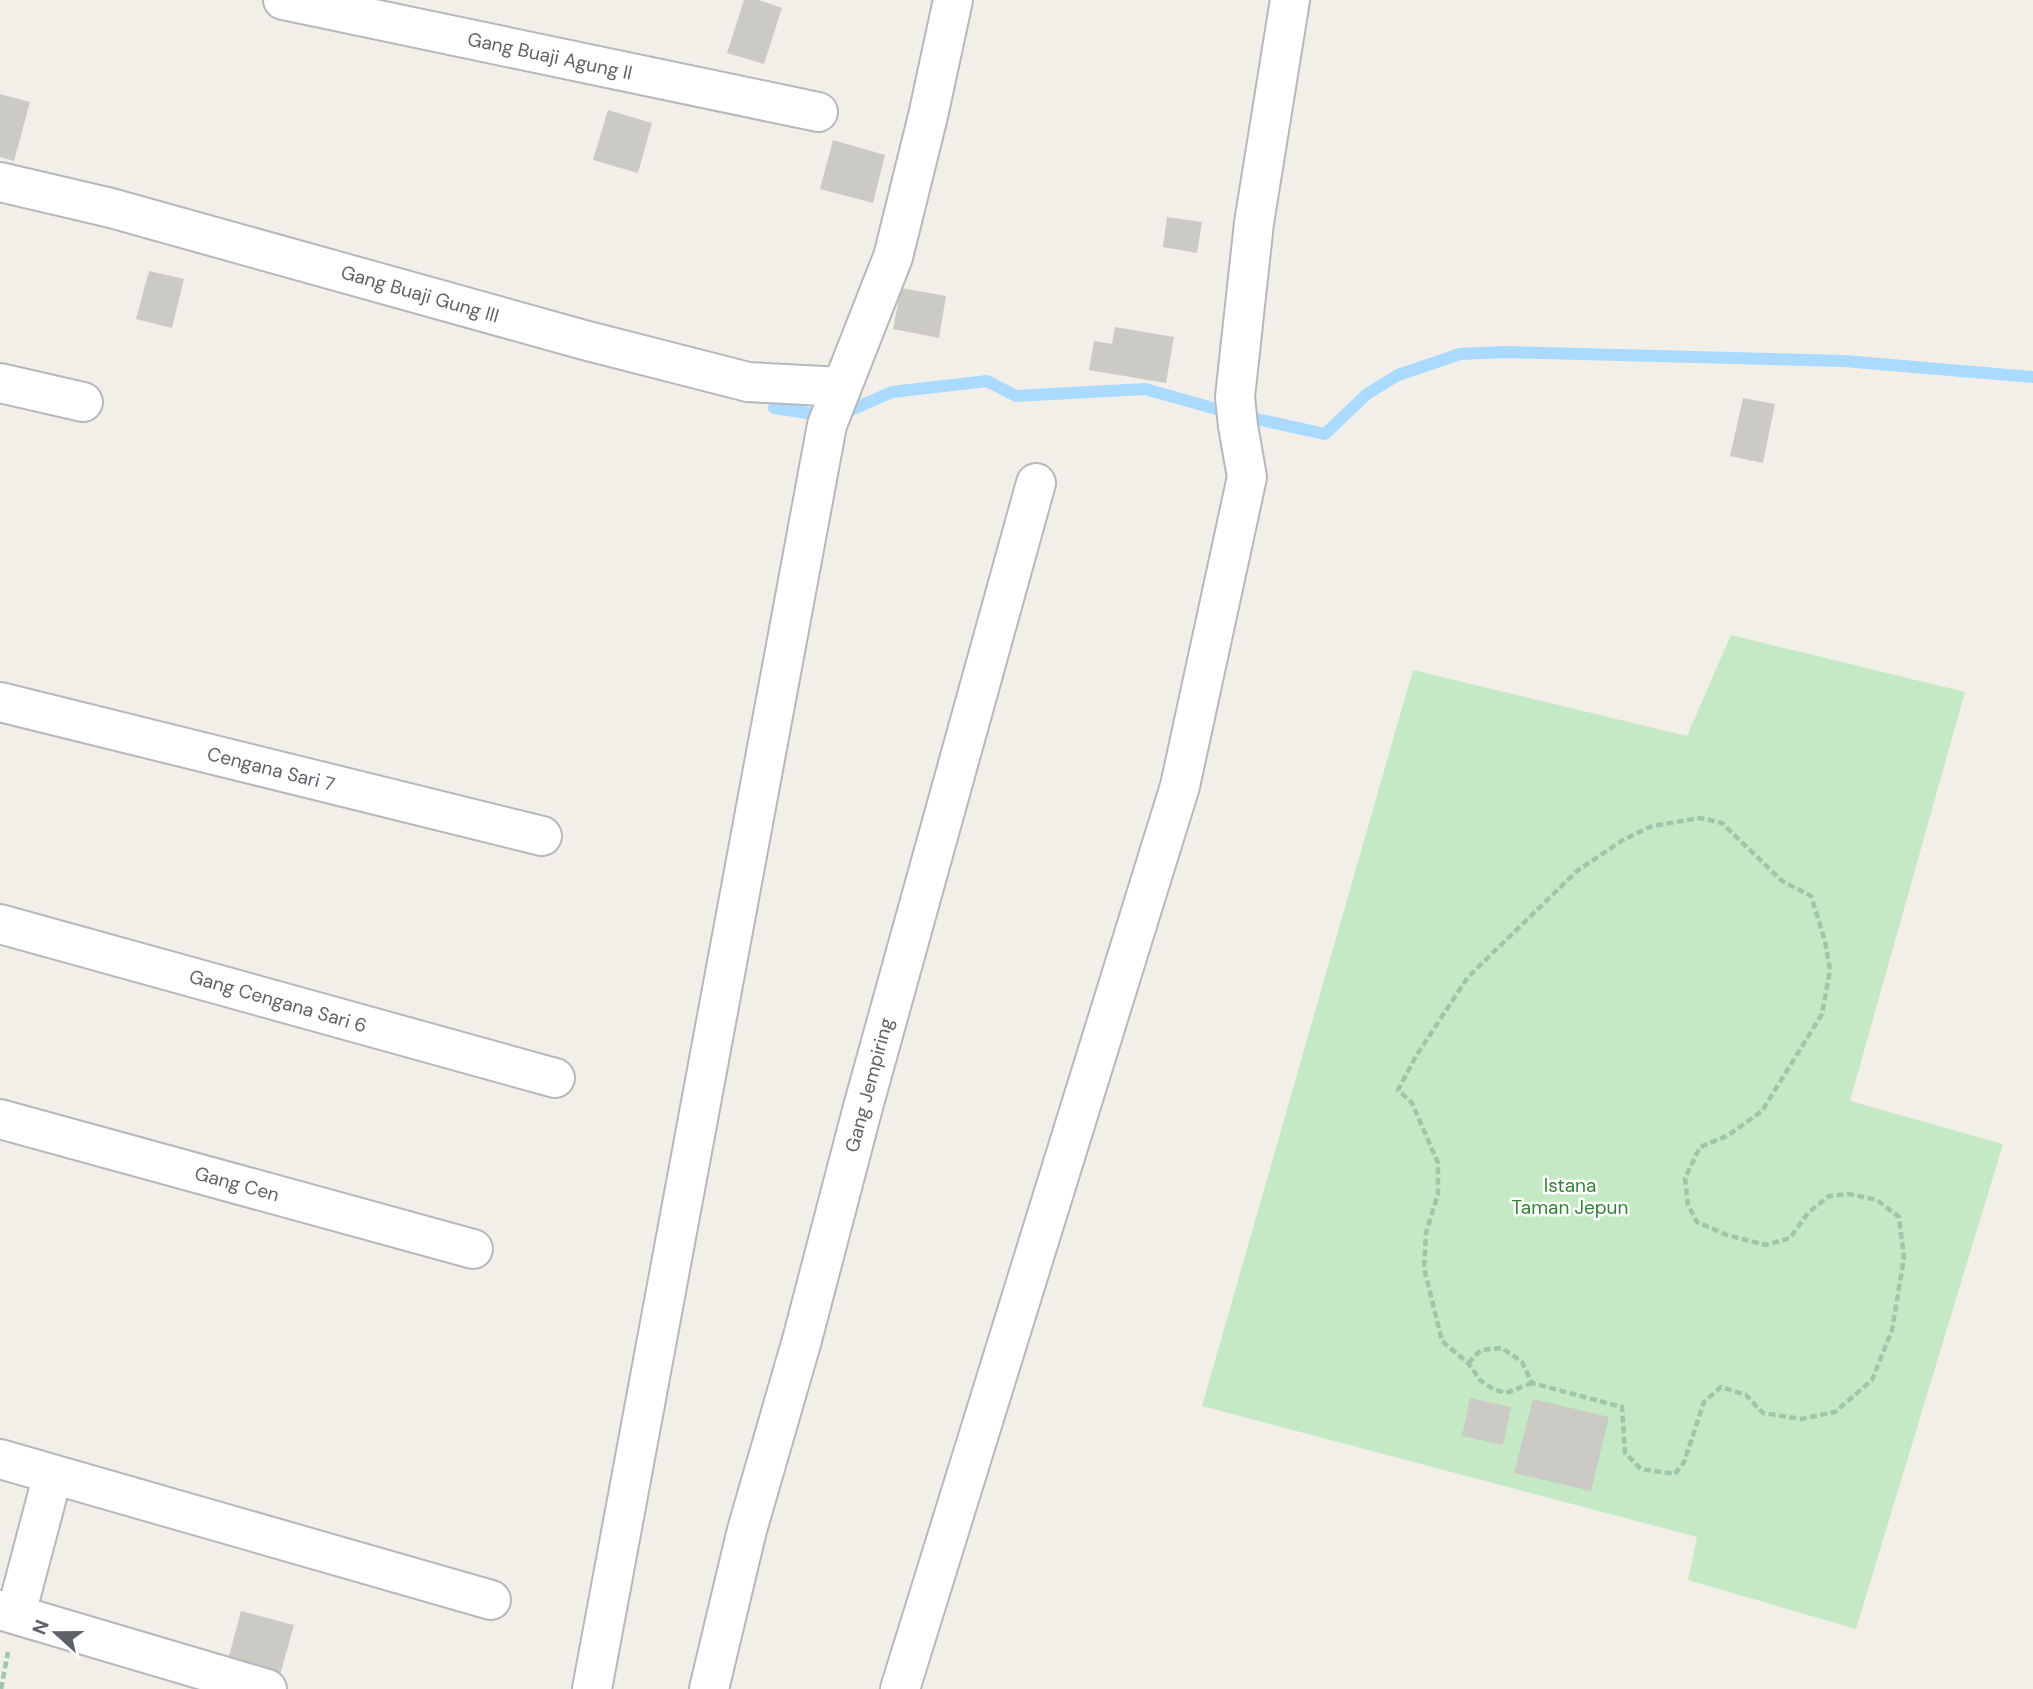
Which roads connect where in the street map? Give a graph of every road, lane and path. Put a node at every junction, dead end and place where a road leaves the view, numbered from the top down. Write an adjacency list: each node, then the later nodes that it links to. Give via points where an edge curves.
1 (283, 0): 4 (street, Gang Buaji Agung II)
2 (953, 0): 8 (street, via 893,257)
3 (1290, 0): 25 (street, via 1254,223 1236,412 1247,477 1180,786)
4 (818, 111)
5 (0, 182): 8 (street, Gang Buaji Gung III)
6 (0, 383): 7 (street)
7 (83, 402)
8 (836, 403): 23 (street)
9 (1036, 483): 24 (street, Gang Jempiring, via 747,1530)
10 (0, 702): 11 (street, Cengana Sari 7)
11 (542, 836)
12 (0, 924): 13 (street, Gang Cengana Sari 6)
13 (555, 1078)
14 (0, 1119): 15 (street, Gang Cen)
15 (473, 1249)
16 (1468, 1363): 17 (path, via 1480,1380 1506,1393); 17 (path, via 1481,1350 1502,1348 1522,1362); 17 (path, via 1442,1341 1424,1268 1426,1233 1438,1194 1438,1163 1412,1103 1398,1090 1468,977 1577,870 1652,826 1700,818 1722,823 1782,881 1811,896 1830,970 1822,1014 1762,1111 1727,1136 1700,1147 1685,1178 1688,1205 1698,1222 1766,1245 1790,1238 1808,1213 1829,1196 1850,1194 1878,1200 1899,1217 1904,1258 1892,1330 1872,1380 1835,1412 1801,1419 1763,1413 1746,1395 1721,1387 1704,1402 1684,1462 1675,1474 1641,1469 1625,1453 1622,1407)
17 (1532, 1382)
18 (0, 1459): 19 (street)
19 (53, 1475): 20 (street); 21 (street)
20 (491, 1600)
21 (8, 1612): 22 (street)
22 (267, 1689)
23 (592, 1689)
24 (709, 1689)
25 (900, 1689)

